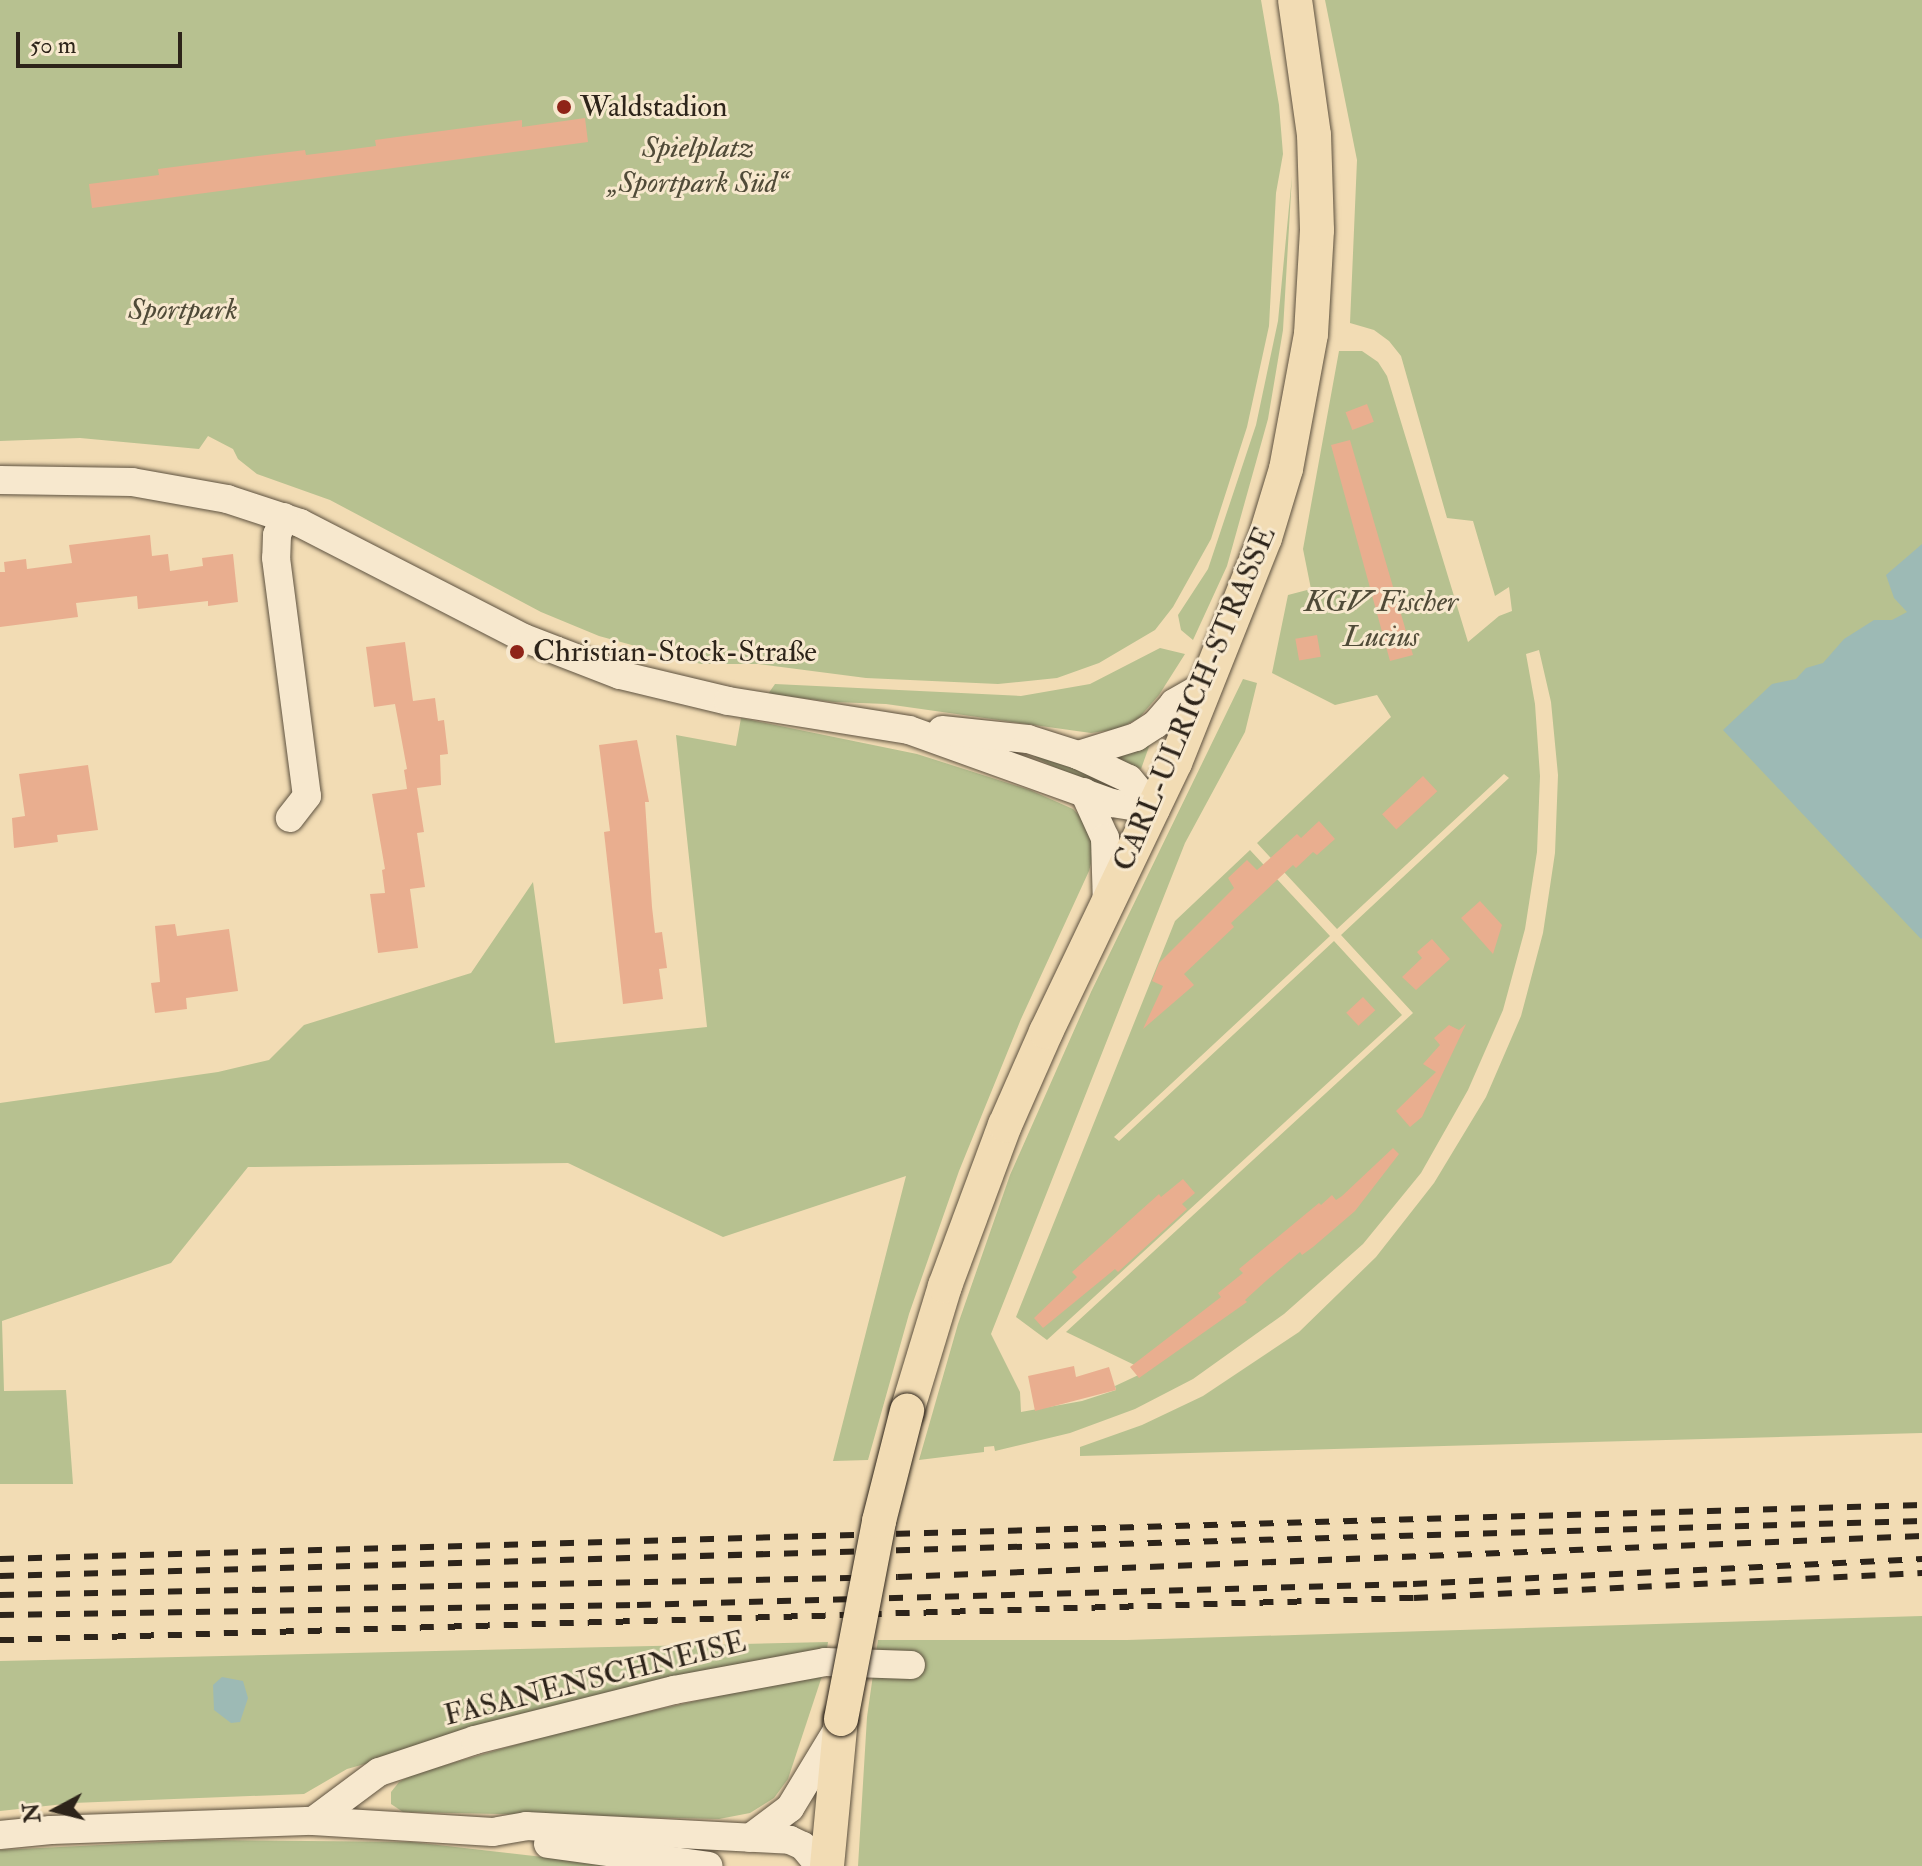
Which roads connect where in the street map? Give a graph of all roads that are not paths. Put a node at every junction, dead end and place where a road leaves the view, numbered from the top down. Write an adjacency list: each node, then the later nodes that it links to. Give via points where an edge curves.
1 (1295, 0): 4 (main road, CARL-ULRICH-STRASSE, via 1317,181 1311,334 1286,469)
2 (0, 480): 3 (street, via 156,485)
3 (284, 517): 5 (street, via 524,638 594,666 683,692); 9 (street, via 276,558 307,796)
4 (1210, 680): 6 (street, via 1136,737); 8 (main road, CARL-ULRICH-STRASSE)
5 (909, 730): 6 (street, via 1028,739); 7 (street)
6 (1078, 755): 8 (street, via 1129,779)
7 (1084, 792): 8 (street); 10 (street, via 1105,838)
8 (1155, 810): 10 (main road, CARL-ULRICH-STRASSE)
9 (290, 818)
10 (1107, 904): 12 (main road, CARL-ULRICH-STRASSE, bridge, via 986,1173 945,1286 879,1521)
11 (911, 1665): 13 (street, FASANENSCHNEISE, via 825,1662 674,1690 475,1740 379,1772)
12 (840, 1723): 16 (street, via 790,1808); 19 (main road, CARL-ULRICH-STRASSE)
13 (313, 1821): 14 (street); 15 (street)
14 (493, 1832): 16 (street, via 526,1826); 17 (street)
15 (0, 1835)
16 (750, 1838): 18 (street, via 790,1840)
17 (708, 1866)
18 (820, 1866)
19 (827, 1866)

